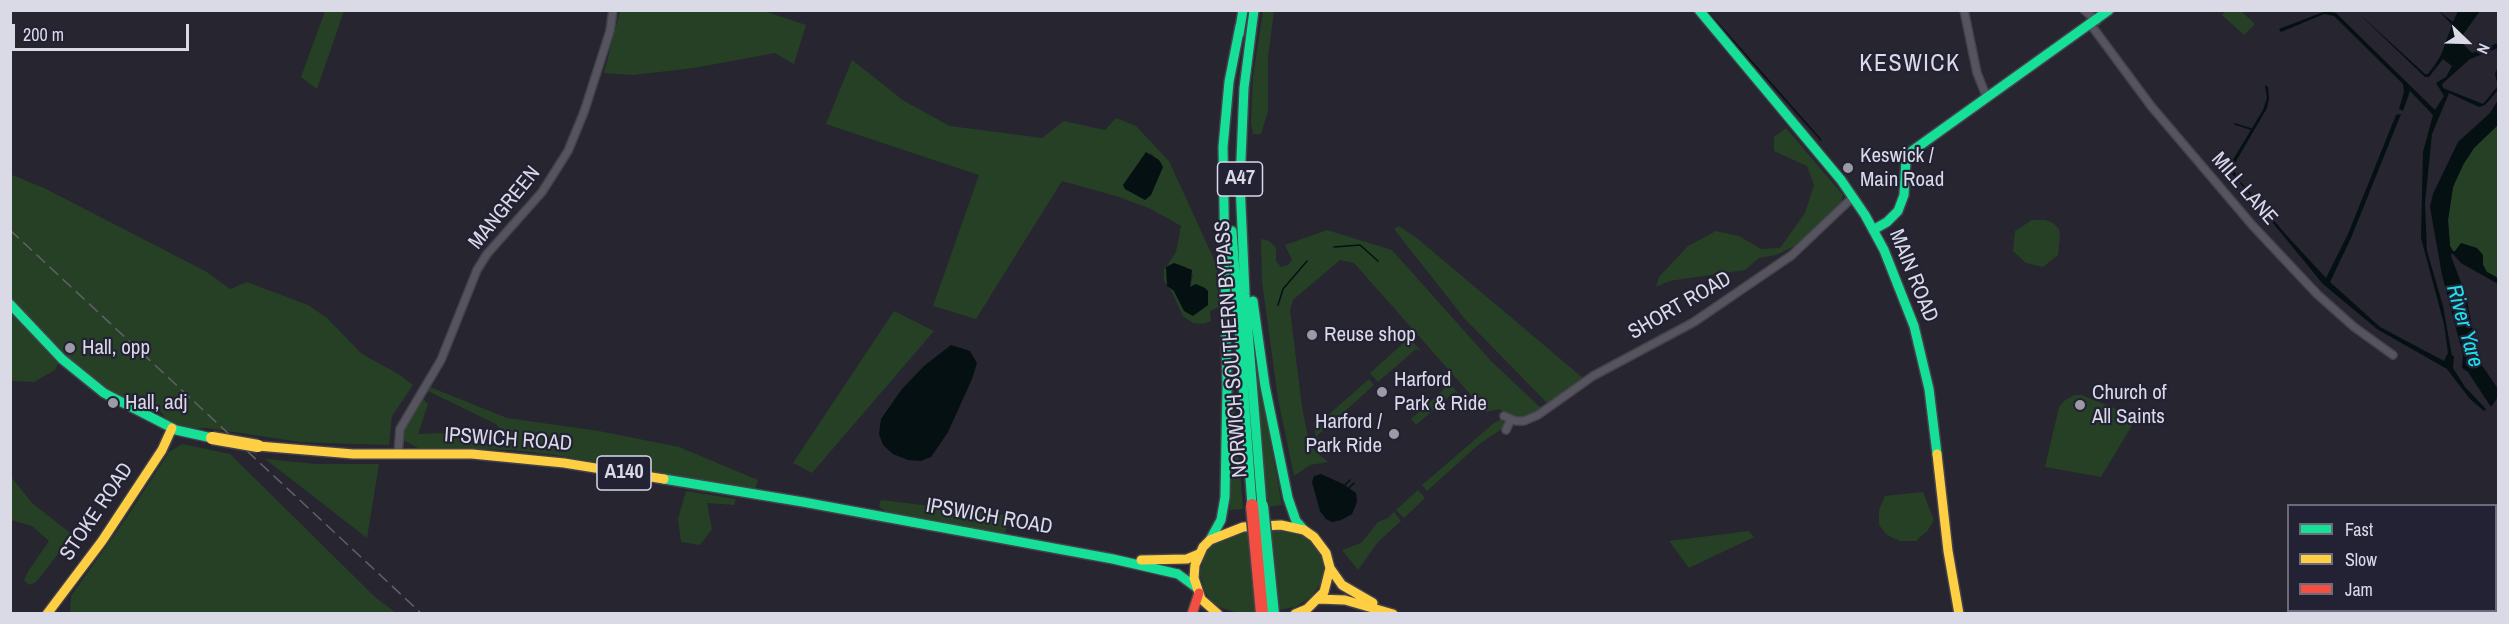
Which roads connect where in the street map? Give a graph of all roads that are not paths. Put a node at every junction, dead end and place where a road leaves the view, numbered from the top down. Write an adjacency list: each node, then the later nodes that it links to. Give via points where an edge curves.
1 (613, 10): 18 (street, MANGREEN, via 610,31 568,151 542,192 477,270 441,360 400,429)
2 (1243, 10): 9 (main road, NORWICH SOUTHERN BYPASS / A47)
3 (1254, 10): 11 (main road, NORWICH SOUTHERN BYPASS / A47)
4 (1699, 10): 12 (main road, MAIN ROAD)
5 (1964, 10): 10 (street, via 1977,72)
6 (2084, 10): 8 (street, MILL LANE)
7 (2109, 10): 8 (main road)
8 (2094, 23): 10 (main road); 15 (street, MILL LANE, via 2151,106 2253,226 2317,294)
9 (1240, 26): 19 (main road, NORWICH SOUTHERN BYPASS / A47, via 1229,166 1235,298); 21 (main road, A47, via 1229,82 1223,147 1225,497 1221,520)
10 (1987, 98): 13 (main road, via 1912,151 1906,160 1904,195 1898,211)
11 (1241, 126): 19 (main road, NORWICH SOUTHERN BYPASS / A47, via 1240,183); 20 (main road, A47, via 1246,246 1265,386 1288,498)
12 (1853, 197): 13 (main road, MAIN ROAD); 17 (street, SHORT ROAD, via 1792,255 1694,322 1593,376 1538,415 1524,421 1507,418)
13 (1874, 230): 34 (main road, MAIN ROAD, via 1919,345 1929,388)
14 (10, 304): 16 (main road, IPSWICH ROAD / A140, via 84,378 112,398)
15 (2393, 355)
16 (172, 428): 18 (main road, IPSWICH ROAD / A140, bridge, via 258,446); 29 (main road, STOKE ROAD, via 162,450 102,541)
17 (1506, 430)
18 (398, 454): 23 (main road, IPSWICH ROAD / A140, via 472,454 564,463)
19 (1257, 505): 32 (main road, NORWICH SOUTHERN BYPASS / A47, bridge); 33 (main road, NORWICH SOUTHERN BYPASS / A47, bridge)
20 (1304, 530): 21 (main road, via 1258,525); 24 (main road, via 1321,543)
21 (1210, 540): 22 (main road)
22 (1199, 554): 23 (main road, IPSWICH ROAD / A140, via 1187,559); 25 (main road, via 1194,572)
23 (1113, 559): 25 (main road, IPSWICH ROAD / A140, via 1178,574)
24 (1330, 568): 26 (main road); 28 (main road, via 1342,585)
25 (1198, 591): 30 (main road); 31 (main road, IPSWICH ROAD, via 1206,605)
26 (1318, 599): 27 (main road); 28 (main road, via 1344,600)
27 (1303, 612)
28 (1392, 613)
29 (47, 614)
30 (1192, 614)
31 (1218, 614)
32 (1262, 614)
33 (1273, 614)
34 (1959, 614)

